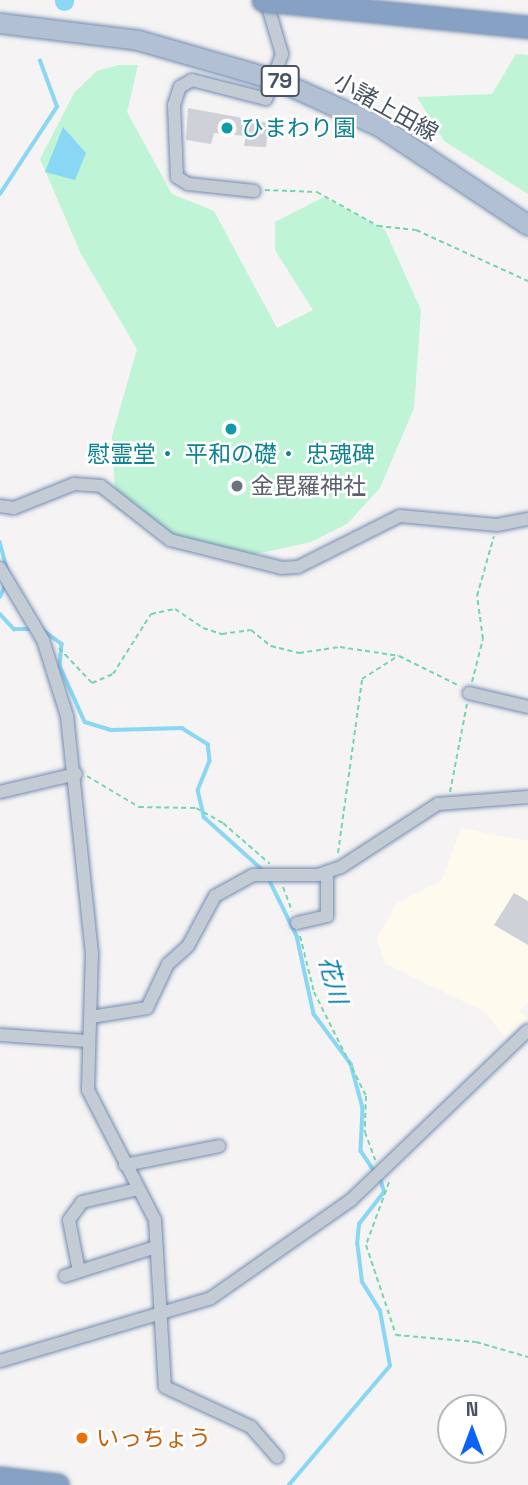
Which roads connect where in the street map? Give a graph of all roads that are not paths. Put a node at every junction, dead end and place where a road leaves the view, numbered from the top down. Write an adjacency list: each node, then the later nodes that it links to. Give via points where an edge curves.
1 (265, 0): 3 (highway, bridge); 4 (street, via 282,43)
2 (0, 23): 4 (main road, 小諸上田線 / 79, via 138,40)
3 (528, 27)
4 (277, 80): 5 (street, via 261,100 192,80 175,96 177,177 187,184); 6 (main road, 小諸上田線 / 79, via 379,127)
5 (254, 191)
6 (528, 225)
7 (0, 506): 8 (street, via 14,508 74,484 101,486 170,540 282,568 309,562 400,516 497,525)
8 (528, 519)
9 (0, 568): 12 (street, via 43,640 67,716)
10 (469, 692): 11 (street)
11 (528, 707)
12 (76, 774): 13 (street); 17 (street, via 92,953)
13 (0, 792)
14 (528, 797): 15 (street, via 484,805 448,802 414,815)
15 (332, 870): 16 (street, via 327,916); 17 (street, via 253,875 215,896 188,946 168,964 147,1008 132,1016)
16 (297, 923)
17 (91, 1017): 20 (street)
18 (528, 1030): 27 (street, via 384,1169 288,1250 211,1298)
19 (0, 1035): 20 (street)
20 (88, 1041): 22 (street, via 88,1090)
21 (219, 1146): 22 (street)
22 (125, 1165): 23 (street)
23 (138, 1189): 24 (street, via 155,1220); 25 (street, via 82,1202 69,1220)
24 (156, 1247): 25 (street); 27 (street)
25 (79, 1271): 26 (street)
26 (65, 1276)
27 (159, 1316): 28 (street); 29 (street, via 165,1387 251,1427)
28 (0, 1361)
29 (276, 1457)
30 (0, 1478): 31 (highway)
31 (58, 1485)

